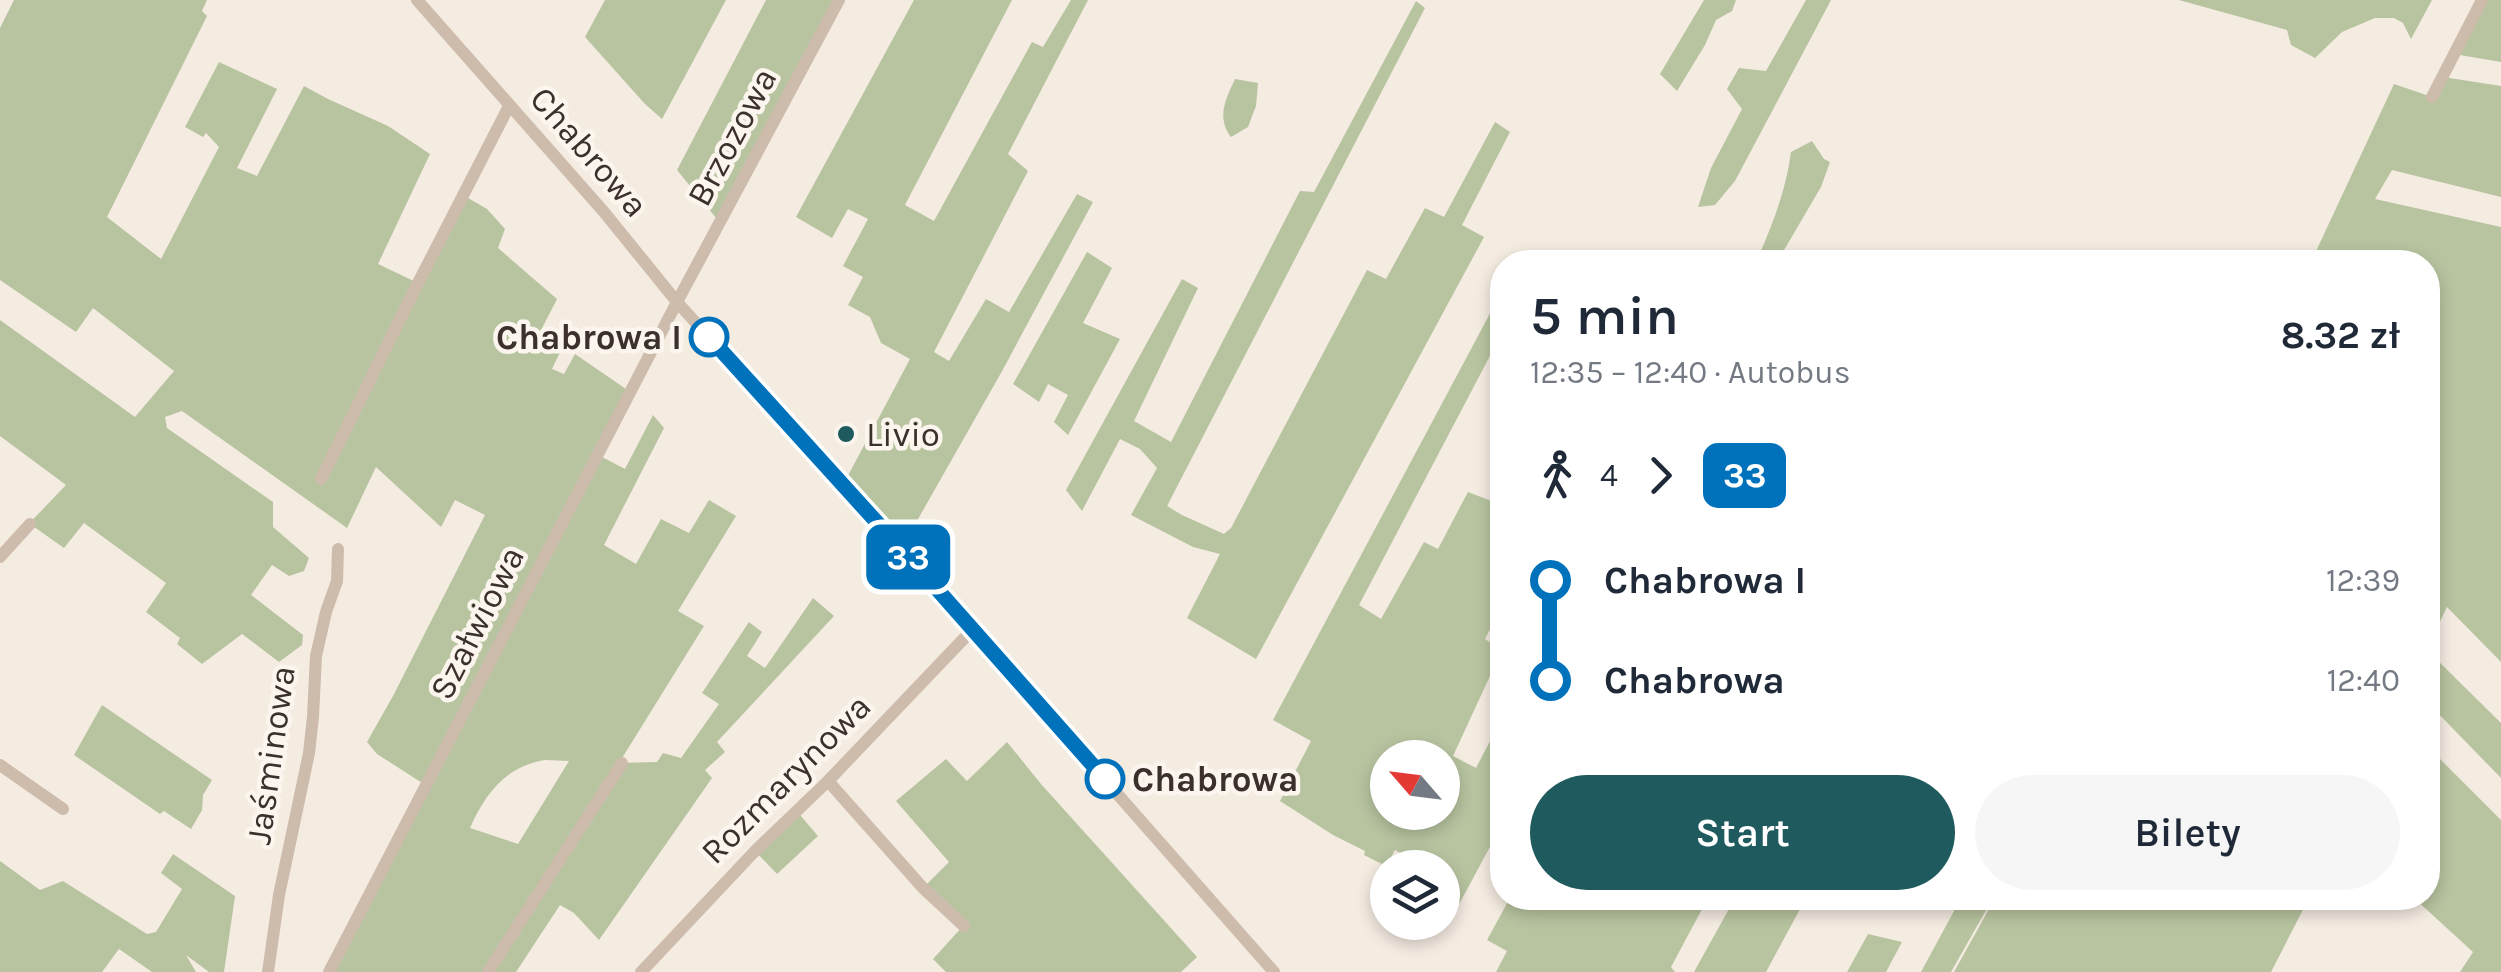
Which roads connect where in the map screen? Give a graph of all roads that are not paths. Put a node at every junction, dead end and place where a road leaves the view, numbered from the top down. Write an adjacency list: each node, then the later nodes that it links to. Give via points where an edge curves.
1 (417, 0): 5 (street, Chabrowa)
2 (839, 0): 6 (street, Brzozowa)
3 (2482, 0): 4 (street)
4 (2432, 97)
5 (509, 106): 6 (street, Chabrowa); 7 (street)
6 (677, 302): 11 (street, Chabrowa); 18 (street, Szałwiowa)
7 (322, 479)
8 (30, 524): 10 (street)
9 (338, 549): 17 (street, Jaśminowa)
10 (0, 557)
11 (973, 629): 14 (street, Rozmarynowa); 21 (street, Chabrowa)
12 (622, 763): 19 (street)
13 (0, 765): 15 (street)
14 (828, 781): 16 (street); 20 (street, Rozmarynowa)
15 (63, 809)
16 (964, 926)
17 (268, 972)
18 (329, 972)
19 (488, 972)
20 (641, 972)
21 (1274, 972)

